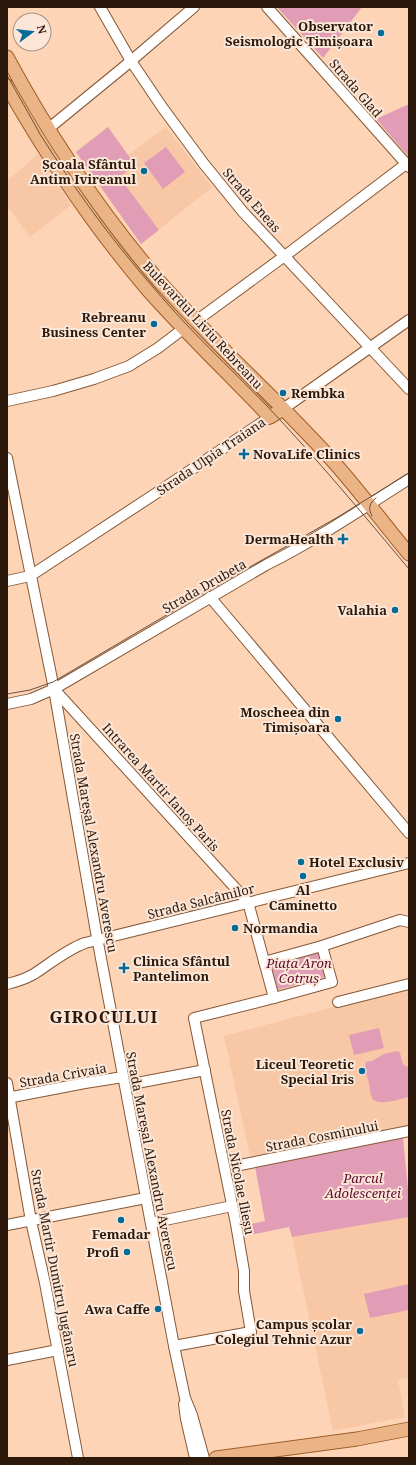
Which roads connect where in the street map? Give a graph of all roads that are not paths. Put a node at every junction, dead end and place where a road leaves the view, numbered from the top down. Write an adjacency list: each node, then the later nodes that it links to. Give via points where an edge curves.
1 (100, 7): 5 (street, Strada Eneas)
2 (194, 7): 5 (street)
3 (267, 7): 8 (street, Strada Glad)
4 (7, 57): 7 (main road, Bulevardul Liviu Rebreanu)
5 (131, 61): 7 (street); 9 (street, Strada Eneas, via 204,164 243,212)
6 (7, 86): 12 (main road, Bulevardul Liviu Rebreanu, via 73,194 143,284)
7 (48, 129): 11 (main road, Bulevardul Liviu Rebreanu, via 115,227)
8 (407, 166): 9 (street)
9 (284, 256): 11 (street); 13 (street, Strada Eneas)
10 (409, 320): 13 (street, Strada Ulpia Traiana)
11 (196, 321): 16 (main road, Bulevardul Liviu Rebreanu)
12 (183, 329): 15 (street, via 129,366 53,391); 17 (main road, Bulevardul Liviu Rebreanu)
13 (370, 348): 14 (street, Strada Eneas); 16 (street, Strada Ulpia Traiana)
14 (409, 389)
15 (7, 401)
16 (283, 409): 17 (main road, Strada Ulpia Traiana); 20 (main road, Bulevardul Liviu Rebreanu, via 332,460)
17 (270, 416): 22 (street, Strada Ulpia Traiana)
18 (7, 458): 22 (street, Strada Mareșal Alexandru Averescu)
19 (409, 479): 20 (street, Strada Drubeta)
20 (369, 505): 21 (main road, Bulevardul Liviu Rebreanu); 24 (street, Strada Drubeta, via 296,550)
21 (409, 554)
22 (30, 576): 23 (street, Strada Ulpia Traiana); 25 (street, Strada Mareșal Alexandru Averescu)
23 (7, 581)
24 (210, 597): 25 (street, Strada Drubeta); 27 (street)
25 (54, 689): 26 (street, Strada Drubeta, via 31,699); 29 (street, Intrarea Martir Ianoș Paris); 31 (street, Strada Mareșal Alexandru Averescu)
26 (7, 704)
27 (409, 833)
28 (409, 863): 29 (street, Strada Salcâmilor)
29 (248, 902): 31 (street, Strada Salcâmilor); 33 (street)
30 (409, 922): 32 (street, via 400,920)
31 (97, 940): 34 (street, Strada Salcâmilor, via 73,948 34,974); 39 (street, Strada Mareșal Alexandru Averescu)
32 (322, 946): 33 (street); 36 (street, via 332,982)
33 (264, 962): 36 (street)
34 (7, 984)
35 (409, 984): 37 (street)
36 (274, 998): 38 (street, Strada Nicolae Ilieșu, via 194,1018)
37 (338, 1002)
38 (205, 1070): 41 (street); 46 (street, Strada Nicolae Ilieșu)
39 (123, 1077): 42 (street, Strada Crivaia); 45 (street, Strada Mareșal Alexandru Averescu)
40 (7, 1083): 42 (street, Strada Martir Dumitru Jugănaru)
41 (137, 1083)
42 (8, 1098): 47 (street, Strada Martir Dumitru Jugănaru)
43 (409, 1131): 44 (street, Strada Cosminului)
44 (240, 1165)
45 (146, 1198): 47 (street); 48 (street, Strada Mareșal Alexandru Averescu)
46 (232, 1206): 48 (street); 50 (street, Strada Nicolae Ilieșu, via 244,1271 244,1291 251,1332)
47 (30, 1221): 49 (street); 51 (street, Strada Martir Dumitru Jugănaru)
48 (151, 1223): 50 (street, Strada Mareșal Alexandru Averescu)
49 (7, 1225)
50 (174, 1346): 53 (street, Strada Mareșal Alexandru Averescu)
51 (58, 1350): 52 (street); 56 (street, Strada Martir Dumitru Jugănaru)
52 (7, 1360)
53 (185, 1398): 57 (street, Strada Mareșal Alexandru Averescu, via 186,1419); 58 (street, Strada Mareșal Alexandru Averescu)
54 (409, 1429): 55 (main road)
55 (304, 1446): 59 (main road); 60 (main road)
56 (78, 1458)
57 (195, 1458)
58 (204, 1458)
59 (216, 1458)
60 (264, 1458)

